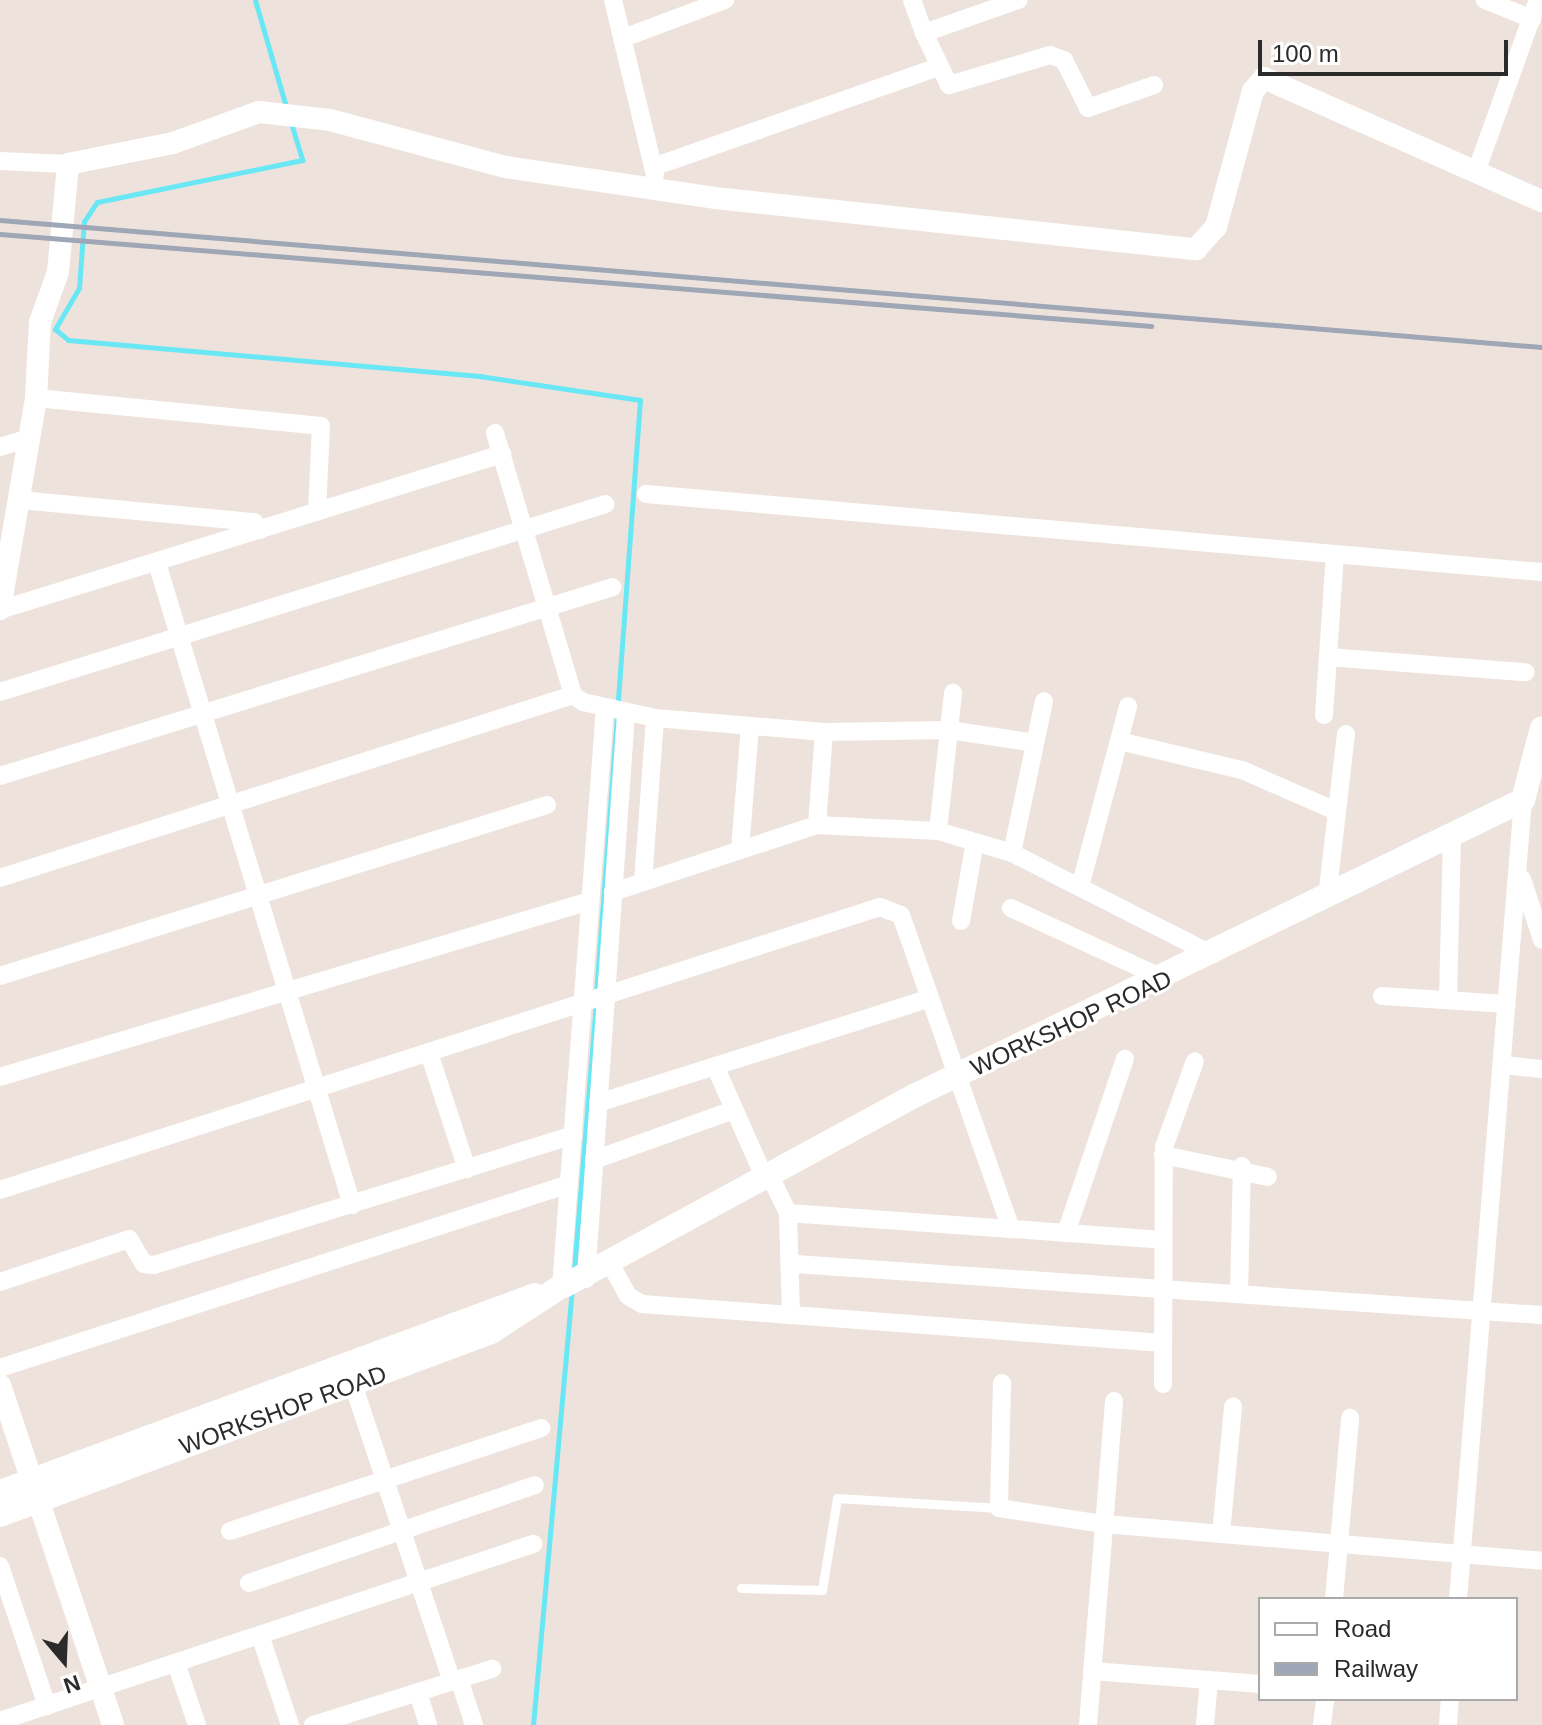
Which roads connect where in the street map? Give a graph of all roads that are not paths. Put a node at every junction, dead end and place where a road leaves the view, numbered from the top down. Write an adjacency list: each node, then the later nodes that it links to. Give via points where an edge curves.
1 (613, 0): 9 (street)
2 (725, 0): 9 (street)
3 (912, 0): 8 (street)
4 (1018, 0): 8 (street)
5 (1485, 0): 7 (street)
6 (1538, 0): 7 (street)
7 (1534, 30): 15 (street)
8 (924, 33): 10 (street)
9 (626, 37): 14 (street)
10 (936, 68): 11 (street, via 943,82 963,84 1059,55 1088,108); 14 (street)
11 (1154, 85)
12 (0, 161): 13 (street)
13 (68, 164): 16 (street, via 173,143 272,111 506,167); 18 (street, via 58,272 40,322)
14 (653, 167): 16 (street)
15 (1476, 172): 16 (street, via 1264,78 1253,91 1216,227 1196,249); 17 (street)
16 (658, 190)
17 (1542, 201)
18 (36, 398): 20 (street); 26 (street, via 321,426)
19 (495, 433): 22 (street)
20 (29, 438): 21 (street); 24 (street)
21 (0, 447)
22 (502, 454): 26 (street); 28 (street)
23 (646, 494): 29 (street)
24 (20, 500): 27 (street, via 254,522); 32 (street)
25 (606, 504): 28 (street)
26 (317, 512): 27 (street)
27 (260, 530): 30 (street)
28 (525, 532): 34 (street); 36 (street)
29 (1335, 554): 31 (street); 37 (street)
30 (157, 563): 35 (street); 36 (street)
31 (1542, 572)
32 (2, 586): 35 (street)
33 (613, 587): 34 (street)
34 (547, 607): 41 (street); 46 (street)
35 (0, 609)
36 (181, 641): 39 (street); 46 (street)
37 (1328, 657): 38 (street); 45 (street)
38 (1525, 672)
39 (0, 692)
40 (953, 693): 50 (street)
41 (573, 695): 44 (street); 58 (street)
42 (1044, 701): 54 (street)
43 (1128, 706): 53 (street)
44 (616, 712): 47 (street); 70 (street); 73 (street)
45 (1324, 715)
46 (204, 716): 55 (street); 58 (street)
47 (655, 718): 48 (street); 68 (street)
48 (750, 726): 51 (street); 64 (street)
49 (1542, 728): 56 (main road)
50 (949, 730): 51 (street); 54 (street); 61 (street)
51 (824, 732): 60 (street)
52 (1346, 734): 59 (street)
53 (1119, 741): 59 (street, via 1242,770); 69 (street)
54 (1035, 743): 65 (street)
55 (0, 776)
56 (1523, 800): 62 (main road, WORKSHOP ROAD); 66 (street)
57 (547, 805): 71 (street)
58 (231, 806): 67 (street); 71 (street)
59 (1336, 811): 72 (street)
60 (817, 825): 61 (street); 64 (street)
61 (938, 831): 63 (street)
62 (1452, 835): 72 (main road, WORKSHOP ROAD); 83 (street)
63 (975, 842): 65 (street); 75 (street)
64 (740, 850): 68 (street)
65 (1012, 853): 69 (street)
66 (1518, 860): 76 (street); 85 (street)
67 (0, 878)
68 (643, 882): 70 (street)
69 (1080, 887): 77 (street)
70 (613, 892): 84 (street)
71 (259, 898): 78 (street); 80 (street)
72 (1327, 898): 77 (main road, WORKSHOP ROAD)
73 (590, 901): 80 (street); 84 (street)
74 (1011, 908): 79 (street)
75 (961, 921)
76 (1542, 940)
77 (1213, 955): 79 (main road, WORKSHOP ROAD)
78 (0, 976)
79 (1165, 979): 93 (main road, WORKSHOP ROAD)
80 (287, 990): 92 (street); 94 (street)
81 (1382, 996): 83 (street)
82 (928, 999): 84 (street, via 901,915 880,907); 90 (street); 93 (street)
83 (1448, 999): 85 (street)
84 (594, 1004): 86 (street); 95 (street); 97 (street)
85 (1507, 1004): 89 (street)
86 (430, 1056): 94 (street); 101 (street)
87 (1125, 1059): 109 (street)
88 (1195, 1061): 98 (street)
89 (1502, 1065): 91 (street); 117 (street)
90 (715, 1066): 95 (street); 96 (street)
91 (1542, 1069)
92 (0, 1077)
93 (954, 1077): 103 (main road, WORKSHOP ROAD); 108 (street)
94 (318, 1091): 105 (street); 106 (street)
95 (598, 1103): 99 (street)
96 (734, 1110): 99 (street); 103 (street)
97 (573, 1135): 101 (street); 104 (street)
98 (1163, 1155): 100 (street); 110 (street)
99 (594, 1160): 114 (street)
100 (1242, 1166): 102 (street); 116 (street)
101 (467, 1169): 106 (street)
102 (1268, 1177)
103 (767, 1178): 107 (street); 112 (main road, WORKSHOP ROAD)
104 (569, 1184): 114 (street); 121 (street)
105 (0, 1190)
106 (352, 1205): 113 (street, via 154,1265 144,1264 129,1239)
107 (788, 1213): 108 (street); 111 (street)
108 (1011, 1229): 109 (street)
109 (1066, 1233): 110 (street)
110 (1163, 1240): 115 (street)
111 (795, 1264): 115 (street); 118 (street)
112 (611, 1265): 114 (main road, WORKSHOP ROAD); 118 (street, via 628,1296 642,1304)
113 (0, 1282)
114 (570, 1284): 123 (main road, WORKSHOP ROAD, via 491,1332); 132 (main road, WORKSHOP ROAD)
115 (1163, 1289): 116 (street); 120 (street)
116 (1239, 1294): 117 (street)
117 (1482, 1310): 119 (street); 142 (street)
118 (791, 1315): 120 (street)
119 (1542, 1315)
120 (1163, 1343): 124 (street)
121 (0, 1368)
122 (1002, 1383): 134 (street)
123 (353, 1384): 130 (street); 132 (main road, WORKSHOP ROAD)
124 (1163, 1384)
125 (0, 1385): 132 (street)
126 (1114, 1401): 136 (street)
127 (1233, 1407): 139 (street)
128 (1350, 1418): 141 (street)
129 (541, 1428): 130 (street)
130 (385, 1480): 137 (street); 138 (street)
131 (535, 1485): 137 (street)
132 (36, 1490): 133 (main road, WORKSHOP ROAD); 135 (main road, WORKSHOP ROAD); 157 (street)
133 (0, 1492)
134 (999, 1508): 136 (street); 147 (lane, via 837,1498 822,1590)
135 (0, 1515)
136 (1104, 1524): 139 (street); 153 (street)
137 (402, 1530): 145 (street); 146 (street)
138 (230, 1531)
139 (1221, 1534): 141 (street)
140 (533, 1544): 145 (street)
141 (1339, 1544): 142 (street); 148 (street)
142 (1462, 1555): 143 (street); 149 (street)
143 (1542, 1561)
144 (0, 1566): 161 (street)
145 (419, 1582): 150 (street); 154 (street)
146 (249, 1583)
147 (741, 1588)
148 (1334, 1597)
149 (1458, 1597)
150 (260, 1635): 151 (street); 167 (street)
151 (176, 1663): 157 (street); 166 (street)
152 (492, 1669): 154 (street)
153 (1092, 1671): 155 (street); 171 (street)
154 (455, 1680): 158 (street); 170 (street)
155 (1209, 1680): 156 (street); 172 (street)
156 (1258, 1684)
157 (100, 1686): 161 (street); 165 (street)
158 (418, 1692): 162 (street); 169 (street)
159 (1325, 1701): 173 (street)
160 (1450, 1701): 174 (street)
161 (47, 1706): 163 (street)
162 (371, 1716): 168 (street)
163 (27, 1719): 164 (street)
164 (0, 1721)
165 (113, 1725)
166 (197, 1725)
167 (290, 1725)
168 (313, 1725)
169 (428, 1725)
170 (474, 1725)
171 (1088, 1725)
172 (1205, 1725)
173 (1322, 1725)
174 (1448, 1725)

